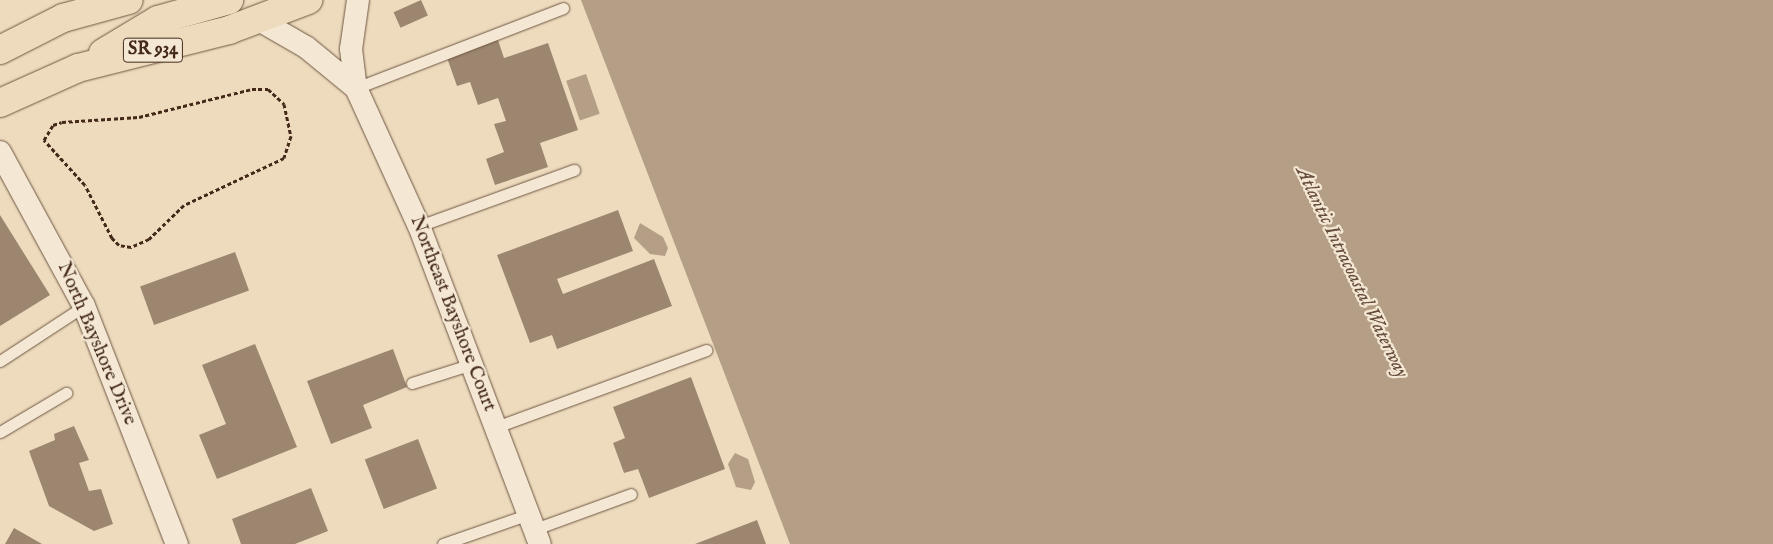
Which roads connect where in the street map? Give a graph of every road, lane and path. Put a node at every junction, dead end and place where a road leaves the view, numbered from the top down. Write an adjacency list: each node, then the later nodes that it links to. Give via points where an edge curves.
1 (129, 0): 7 (main road, via 63,18)
2 (229, 0): 8 (main road, via 158,20)
3 (308, 0): 6 (main road, SR 934)
4 (358, 0): 9 (street, Northeast Bayshore Court, via 351,48)
5 (564, 8): 9 (lane)
6 (259, 20): 8 (main road, SR 934); 9 (street, Northeast Bayshore Court, via 306,47)
7 (0, 50)
8 (78, 68): 10 (main road, SR 934)
9 (356, 88): 14 (street, Northeast Bayshore Court)
10 (0, 103)
11 (47, 131): 11 (path, via 62,122 139,117 252,89 268,89 284,104 291,136 284,158 184,205 149,239 131,247 119,245 112,238 85,185 44,140)
12 (0, 152): 15 (street, North Bayshore Drive)
13 (574, 170): 14 (lane)
14 (419, 226): 18 (street, Northeast Bayshore Court)
15 (84, 306): 17 (lane); 25 (street, North Bayshore Drive)
16 (706, 350): 21 (lane)
17 (0, 361)
18 (472, 364): 19 (lane); 21 (street, Northeast Bayshore Court)
19 (412, 383)
20 (66, 393): 22 (lane)
21 (496, 427): 24 (street, Northeast Bayshore Court)
22 (0, 432)
23 (631, 494): 24 (lane)
24 (534, 529): 26 (lane)
25 (177, 544)
26 (443, 544)

